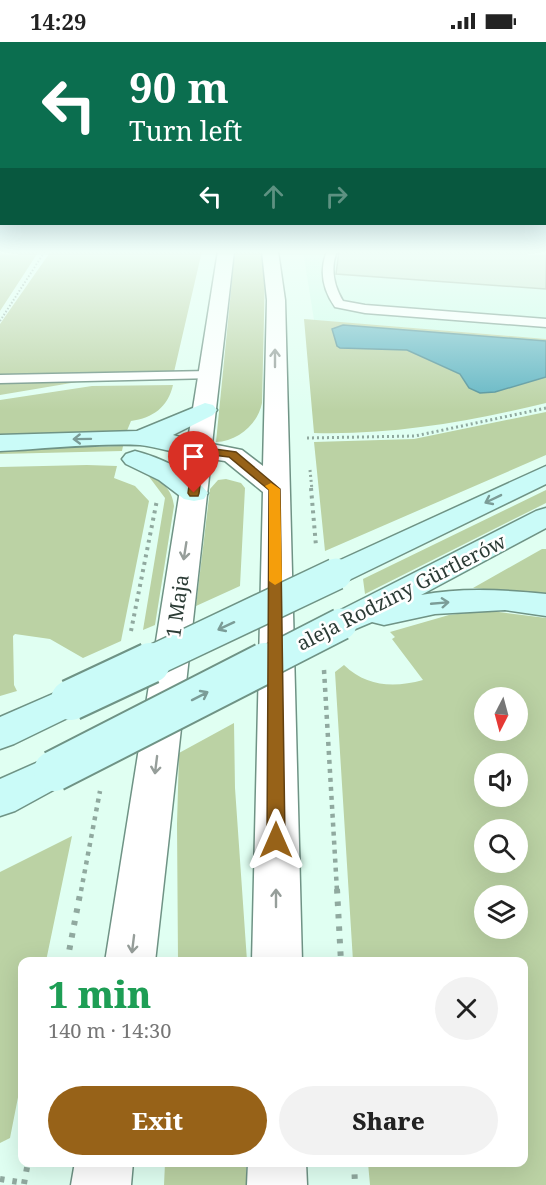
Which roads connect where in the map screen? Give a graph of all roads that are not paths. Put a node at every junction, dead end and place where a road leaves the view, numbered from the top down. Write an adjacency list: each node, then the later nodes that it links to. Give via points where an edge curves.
1 (219, 304): 5 (street, 1 Maja)
2 (276, 304): 8 (street, one-way to 2)
3 (340, 304): 4 (lane)
4 (546, 323)
5 (209, 375): 6 (lane); 7 (street, 1 Maja)
6 (0, 379)
7 (205, 410): 10 (main road); 11 (street, 1 Maja)
8 (275, 417): 11 (street, via 240,441); 14 (street)
9 (0, 443): 10 (main road, one-way to 9)
10 (138, 449): 11 (main road); 12 (main road); 15 (main road)
11 (200, 450): 14 (street, via 233,455); 15 (street, 1 Maja)
12 (0, 460)
13 (546, 474): 19 (main road, aleja Rodziny Gürtlerów, one-way to 19, bridge)
14 (275, 489): 24 (street, one-way to 14)
15 (194, 493): 23 (street, 1 Maja, one-way to 23)
16 (546, 517): 18 (main road, aleja Rodziny Gürtlerów)
17 (546, 605): 18 (main road, one-way to 17, via 435,603 505,600)
18 (341, 624): 22 (main road, aleja Rodziny Gürtlerów, one-way to 18, bridge)
19 (71, 700): 20 (main road); 21 (main road, aleja Rodziny Gürtlerów)
20 (0, 713)
21 (0, 734)
22 (0, 799)
23 (131, 957)
24 (277, 957)
25 (103, 1167): 27 (street)
26 (277, 1167): 28 (street)
27 (101, 1185)
28 (277, 1185)

